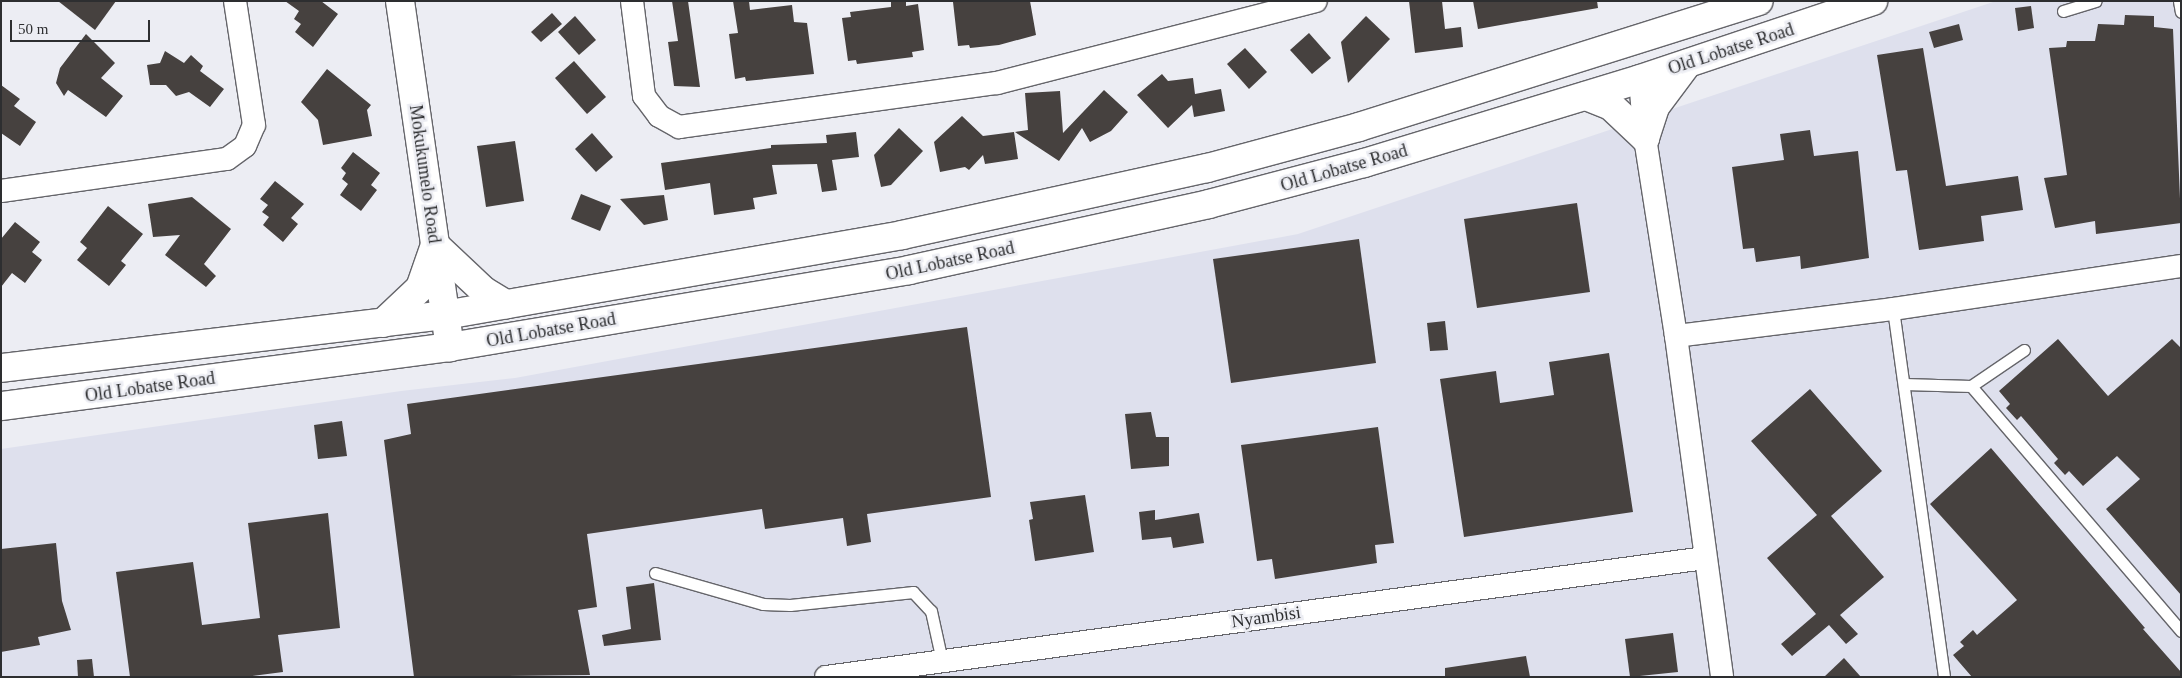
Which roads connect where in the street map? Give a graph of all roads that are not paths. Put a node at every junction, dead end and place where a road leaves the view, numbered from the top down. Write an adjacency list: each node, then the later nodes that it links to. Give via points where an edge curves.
1 (235, 1): 17 (street, via 254,125 245,146 227,159)
2 (400, 1): 18 (main road, Mokukumelo Road)
3 (632, 1): 4 (street, via 644,96 658,116 679,128 997,83)
4 (1316, 1)
5 (1759, 1): 11 (main road, Old Lobatse Road)
6 (1873, 1): 13 (main road, Old Lobatse Road)
7 (2096, 1): 9 (lane)
8 (2179, 1): 10 (lane)
9 (2063, 11)
10 (2181, 12)
11 (1679, 28): 12 (main road, Old Lobatse Road); 14 (main road)
12 (1605, 50): 14 (main road); 20 (main road, Old Lobatse Road, via 1359,127 1207,168 902,235)
13 (1687, 64): 14 (main road, Old Lobatse Road); 16 (main road, via 1655,107)
14 (1640, 79): 15 (main road, Old Lobatse Road); 16 (street)
15 (1586, 96): 16 (main road, via 1612,106); 25 (main road, Old Lobatse Road, via 1364,163 1209,204 909,270)
16 (1645, 138): 24 (street)
17 (1, 191)
18 (435, 245): 20 (main road, via 484,291); 22 (main road, Mokukumelo Road); 23 (main road, via 420,288)
19 (2181, 266): 21 (street)
20 (506, 304): 22 (main road, Old Lobatse Road)
21 (1893, 309): 24 (street); 28 (lane)
22 (445, 315): 23 (main road, Old Lobatse Road); 25 (main road, Mokukumelo Road)
23 (383, 323): 27 (main road, Old Lobatse Road)
24 (1676, 336): 31 (street)
25 (450, 347): 30 (main road, Old Lobatse Road)
26 (2024, 350): 29 (lane)
27 (1, 368)
28 (1904, 384): 29 (lane); 37 (lane)
29 (1971, 386): 33 (lane)
30 (1, 406)
31 (1705, 558): 34 (street, Nyambisi); 36 (street)
32 (655, 573): 34 (lane, via 763,604 790,605 913,592 930,611)
33 (2181, 631)
34 (942, 661): 35 (street, Nyambisi)
35 (826, 677)
36 (1722, 677)
37 (1944, 677)

